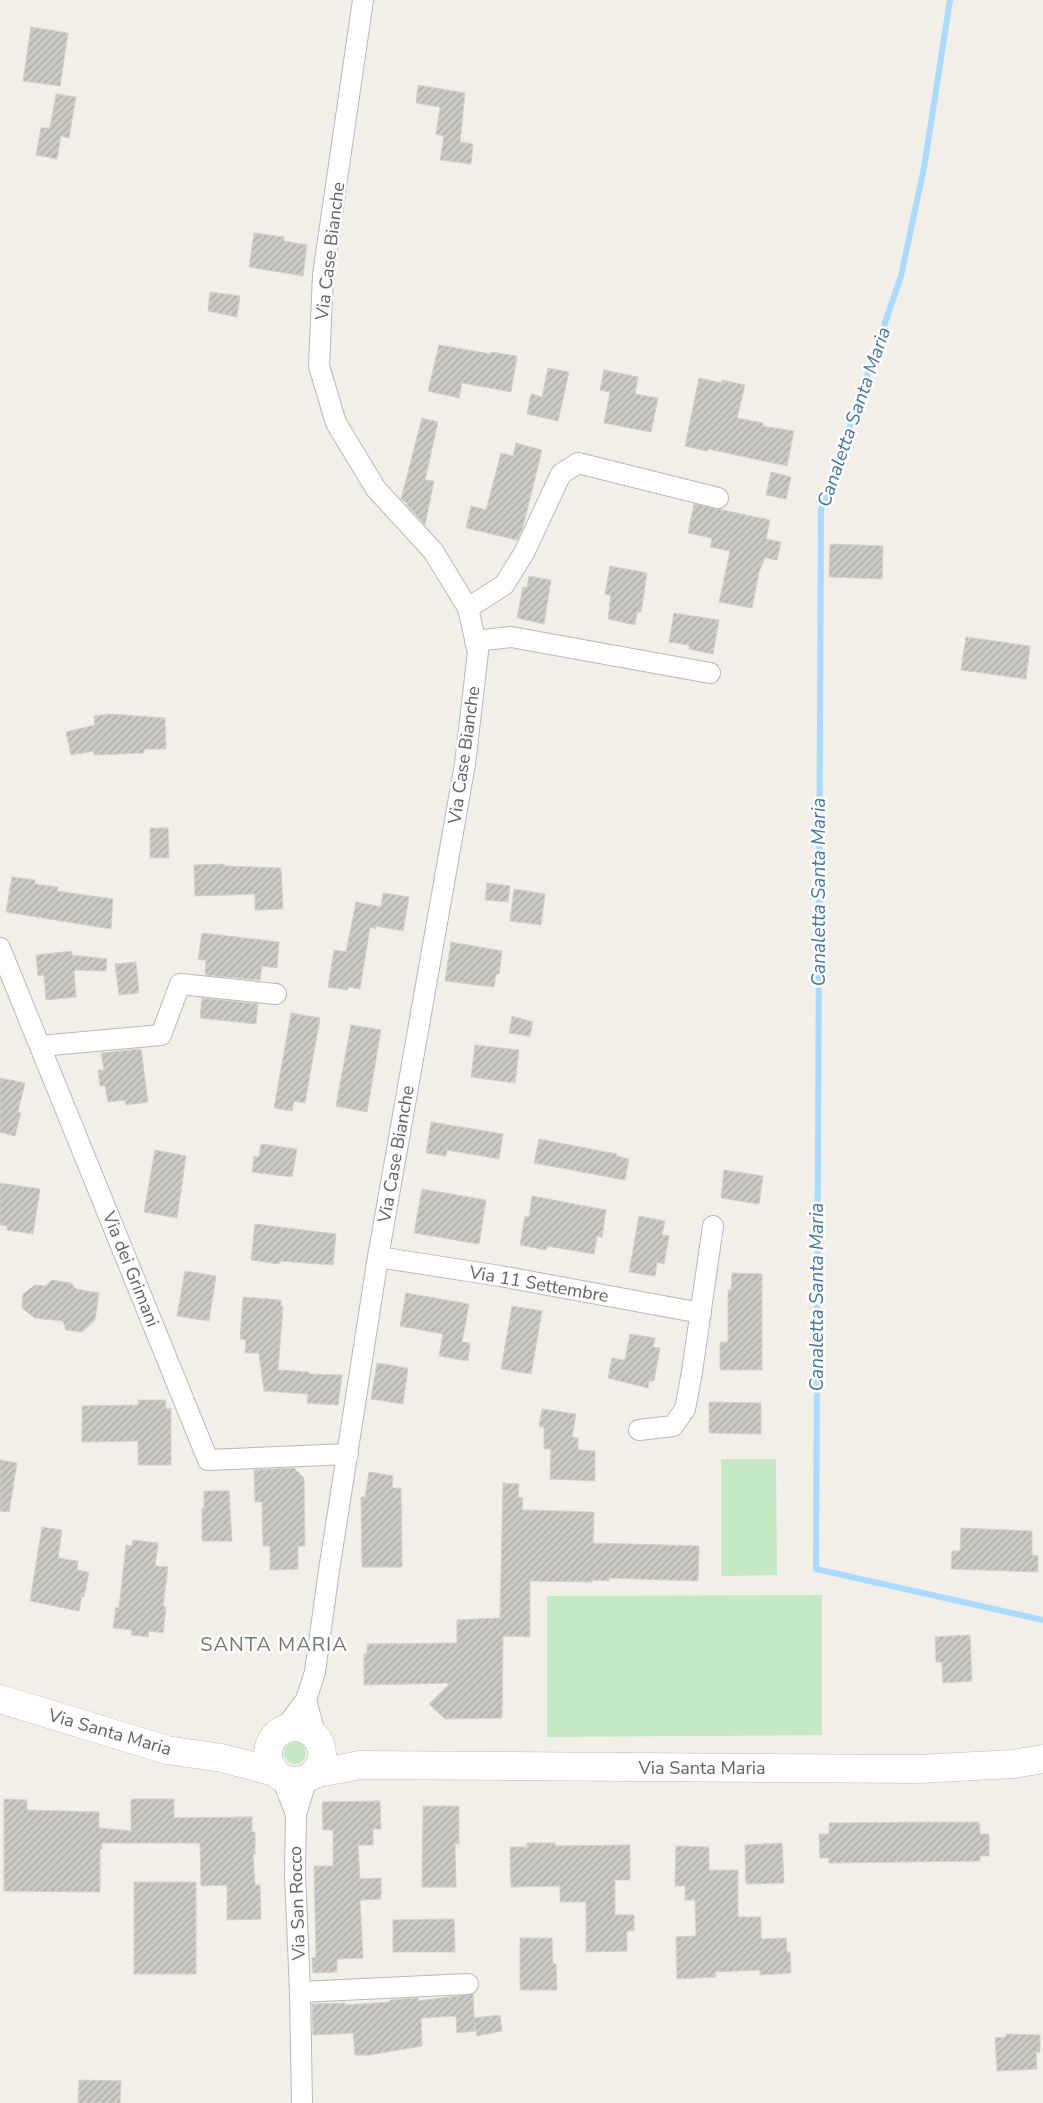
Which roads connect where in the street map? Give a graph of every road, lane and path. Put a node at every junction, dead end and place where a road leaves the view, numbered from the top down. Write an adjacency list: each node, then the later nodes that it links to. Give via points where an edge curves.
1 (363, 0): 3 (street, Via Case Bianche, via 323,275 318,366 336,423 376,489 433,551)
2 (718, 498): 3 (street, via 578,463 562,474 524,553 504,585)
3 (468, 608): 4 (street, Via Case Bianche)
4 (475, 640): 5 (street, via 511,637); 10 (street, Via Case Bianche, via 478,652 465,764)
5 (710, 673)
6 (0, 948): 8 (street, Via dei Grimani)
7 (276, 994): 8 (street, via 180,984 161,1035)
8 (40, 1046): 13 (street, Via dei Grimani, via 208,1460)
9 (713, 1226): 11 (street)
10 (378, 1257): 11 (street, Via 11 Settembre); 13 (street, Via Case Bianche)
11 (701, 1313): 12 (street, via 685,1409 673,1426)
12 (639, 1430)
13 (348, 1454): 15 (street, Via Case Bianche, via 315,1672)
14 (0, 1699): 18 (main road, Via Santa Maria, via 167,1750)
15 (306, 1700): 16 (street, Via Case Bianche); 17 (street)
16 (278, 1734): 17 (main road, Via Santa Maria, via 301,1727); 18 (main road, Via Santa Maria); 21 (main road, via 268,1756 270,1764)
17 (318, 1740): 20 (main road, Via Santa Maria); 21 (main road, via 321,1761)
18 (222, 1758): 21 (main road, Via Santa Maria)
19 (1043, 1759): 20 (main road, Via Santa Maria, via 1013,1764 918,1769)
20 (360, 1765): 21 (main road, Via Santa Maria)
21 (294, 1775): 23 (street, Via San Rocco)
22 (468, 1984): 23 (street)
23 (300, 1992): 24 (street, Via San Rocco)
24 (302, 2103)

